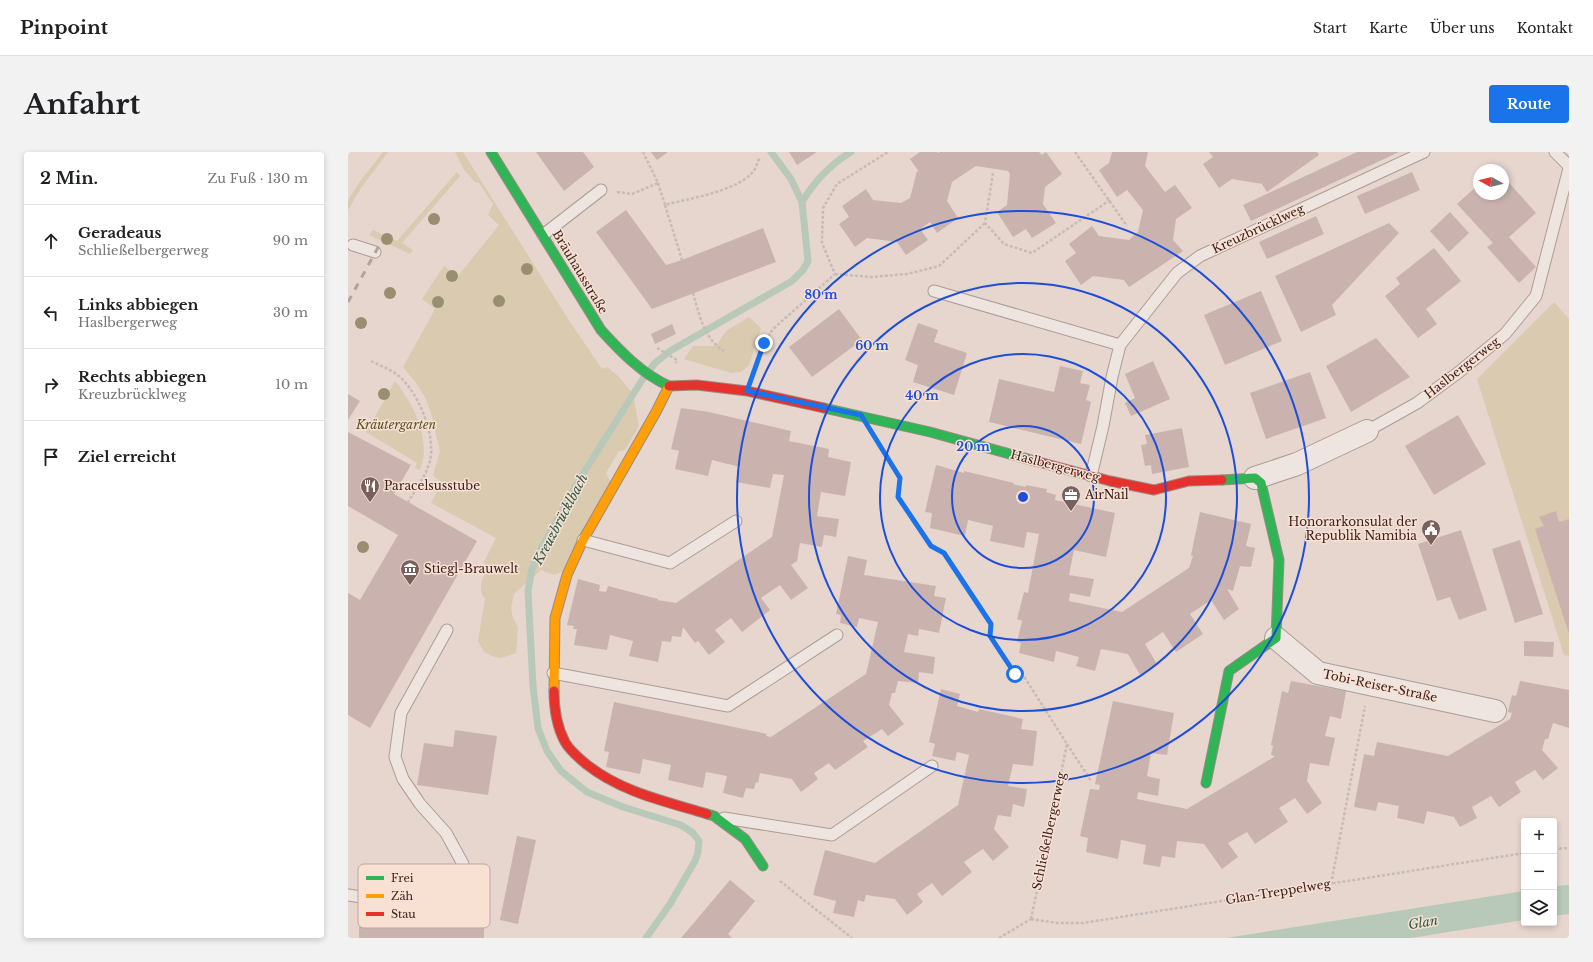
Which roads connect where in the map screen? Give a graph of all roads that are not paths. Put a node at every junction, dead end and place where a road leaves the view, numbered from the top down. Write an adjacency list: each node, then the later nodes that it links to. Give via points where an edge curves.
1 (491, 152): 6 (street, Bräuhausstraße)
2 (1424, 152): 10 (lane, Kreuzbrücklweg, via 1200,256 1177,273)
3 (1555, 152): 4 (lane)
4 (1569, 167): 12 (lane, Haslbergerweg, via 1536,296 1505,334 1459,372 1417,403)
5 (601, 190): 6 (lane)
6 (543, 235): 11 (street, Bräuhausstraße, via 601,330 629,359 658,381)
7 (353, 246): 8 (lane)
8 (375, 252)
9 (934, 291): 10 (lane)
10 (1120, 345): 13 (lane, Kreuzbrücklweg)
11 (669, 386): 13 (street, Haslbergerweg, via 697,385 747,391 861,415); 16 (street)
12 (1367, 431): 14 (street, Haslbergerweg)
13 (1091, 476): 14 (street, Haslbergerweg, via 1154,490 1189,481)
14 (1258, 480): 19 (street, via 1279,560)
15 (736, 521): 16 (lane, via 670,563)
16 (583, 540): 20 (street, via 567,575 555,618)
17 (447, 630): 25 (lane, via 401,713 395,756 403,779 420,804 446,833)
18 (837, 635): 20 (lane, via 728,706)
19 (1276, 638): 21 (street, Tobi-Reiser-Straße, via 1318,673); 23 (street, via 1229,671)
20 (553, 673): 24 (street, via 558,724 565,742 574,754 614,783 653,798)
21 (1495, 711)
22 (932, 766): 24 (lane, via 832,835)
23 (1206, 783)
24 (714, 816): 26 (street, via 745,839)
25 (462, 864)
26 (763, 866)
27 (348, 895): 28 (lane)
28 (358, 897)

